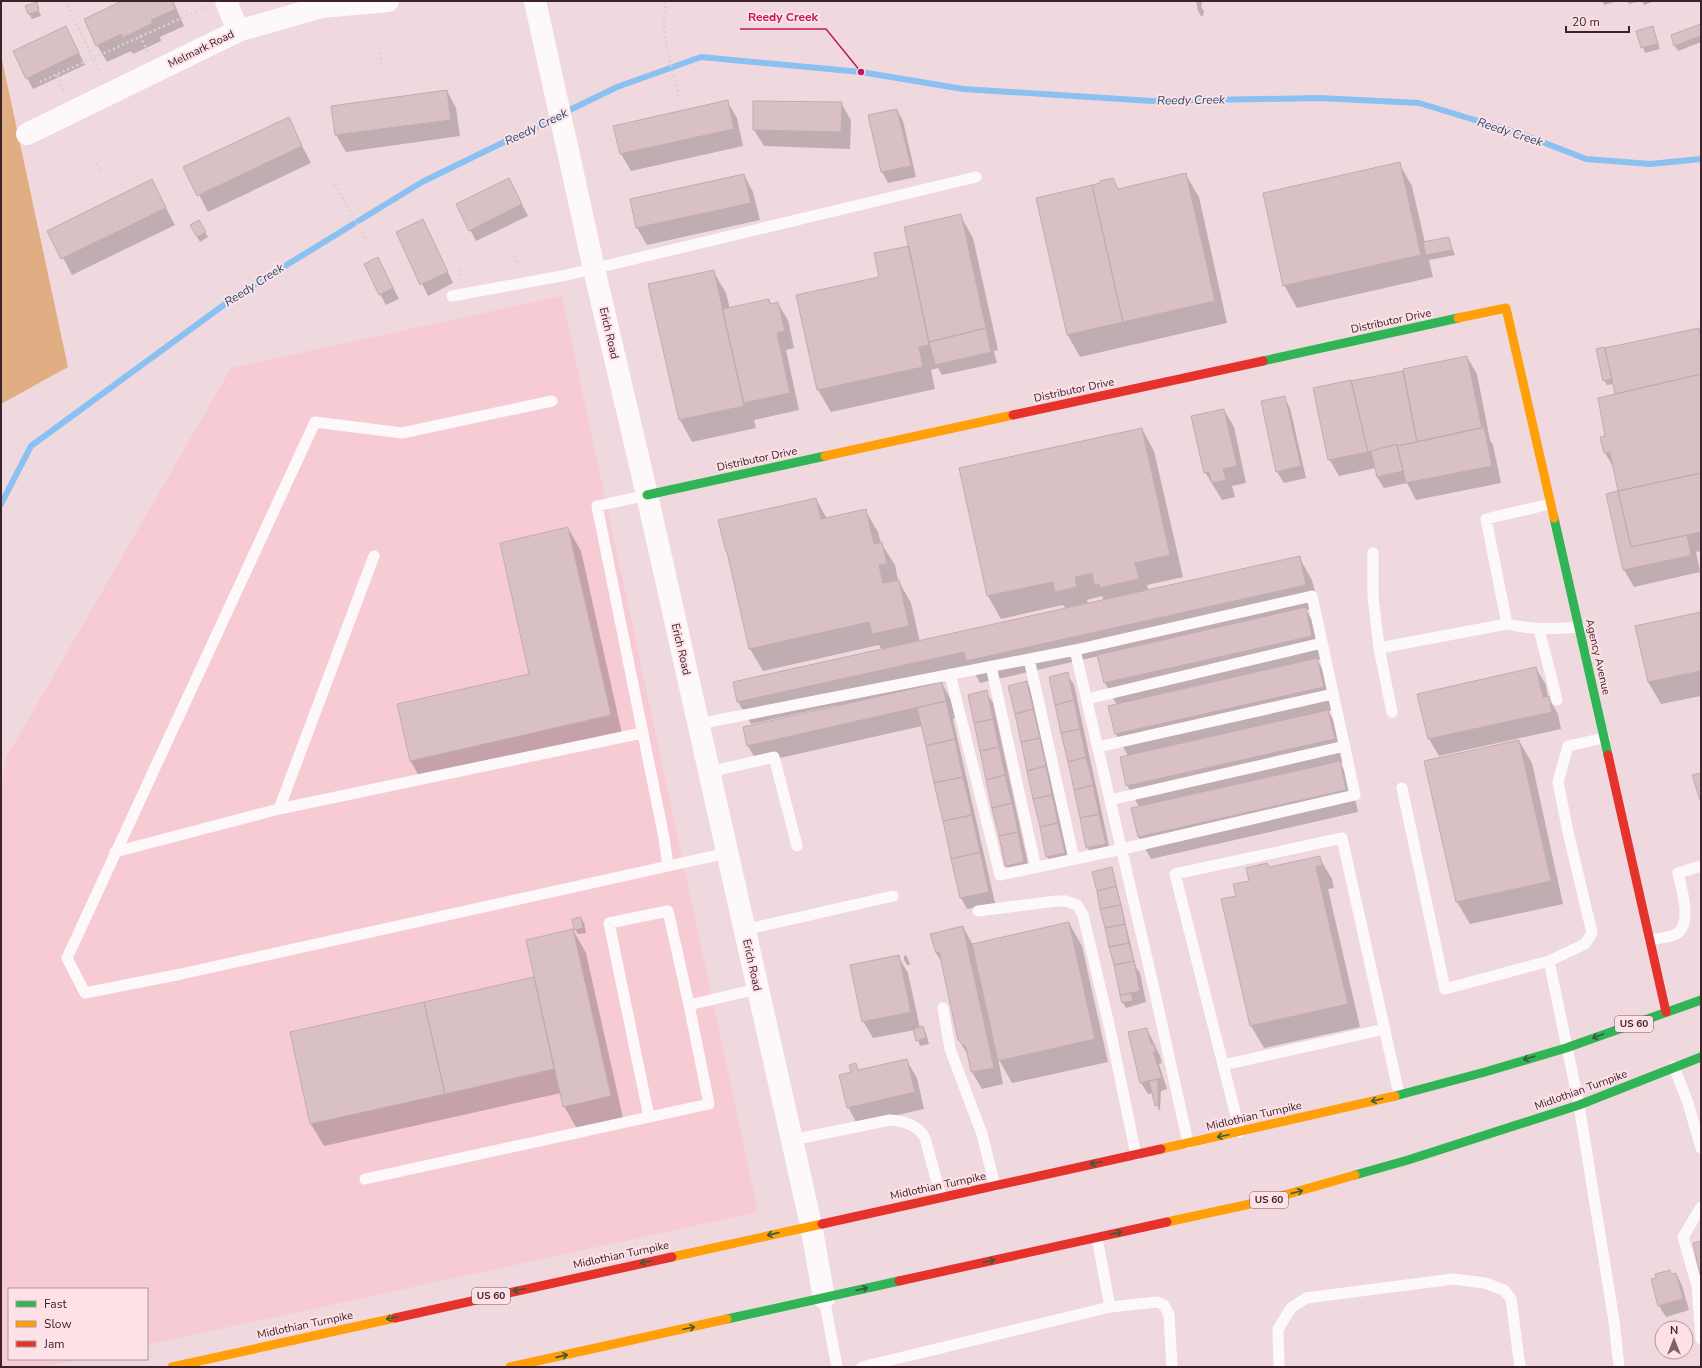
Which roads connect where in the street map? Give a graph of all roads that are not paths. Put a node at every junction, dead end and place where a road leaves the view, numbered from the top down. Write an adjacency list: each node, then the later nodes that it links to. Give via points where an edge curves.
1 (388, 1): 4 (street, Melmark Road, via 322,7)
2 (535, 1): 7 (street, Erich Road)
3 (217, 4): 4 (street)
4 (238, 30): 5 (street, Melmark Road)
5 (27, 134)
6 (976, 177): 7 (lane)
7 (594, 269): 8 (lane); 11 (street, Erich Road)
8 (452, 296)
9 (1506, 308): 11 (main road, Distributor Drive); 12 (main road, Agency Avenue)
10 (552, 401): 39 (lane, via 402,433 315,422)
11 (647, 495): 28 (street, Erich Road); 29 (lane, via 597,506)
12 (1550, 504): 15 (lane, via 1486,519); 16 (main road, Agency Avenue)
13 (1373, 553): 19 (lane, via 1373,596)
14 (374, 556): 36 (lane)
15 (1507, 624): 17 (lane); 19 (lane)
16 (1578, 627): 17 (lane); 30 (main road, Agency Avenue)
17 (1539, 629): 26 (lane)
18 (1322, 643): 20 (lane, via 1312,596); 24 (lane); 25 (lane)
19 (1379, 648): 27 (lane)
20 (1075, 650): 21 (lane); 25 (lane)
21 (1029, 659): 22 (lane); 41 (lane)
22 (991, 666): 23 (lane); 44 (lane)
23 (950, 674): 28 (lane); 44 (lane, via 1000,875)
24 (1333, 694): 31 (lane); 32 (lane)
25 (1087, 699): 32 (lane)
26 (1558, 700)
27 (1392, 712)
28 (698, 724): 33 (street, Erich Road)
29 (642, 733): 36 (lane); 42 (lane)
30 (1604, 738): 48 (main road, Agency Avenue); 49 (lane, via 1568,746 1558,782 1592,933 1585,944)
31 (1345, 746): 35 (lane); 38 (lane, via 1356,795)
32 (1098, 747): 35 (lane)
33 (709, 772): 37 (lane, via 774,757); 40 (street, Erich Road)
34 (1402, 788): 49 (lane, via 1445,989)
35 (1110, 800): 38 (lane)
36 (279, 810): 39 (lane)
37 (797, 846)
38 (1122, 849): 41 (lane); 65 (lane)
39 (115, 852): 42 (lane, via 67,958 85,993 181,974)
40 (727, 853): 42 (lane); 47 (street, Erich Road)
41 (1074, 860): 44 (lane)
42 (668, 865)
43 (1701, 866): 48 (lane, via 1678,873 1685,910 1680,931)
44 (1036, 868)
45 (893, 896): 47 (lane)
46 (978, 910): 67 (lane, via 1056,901 1077,905 1083,916 1105,1006)
47 (744, 930): 50 (street, Erich Road)
48 (1650, 940): 54 (main road, Agency Avenue)
49 (1549, 961): 56 (lane)
50 (757, 989): 52 (lane); 64 (street, Erich Road)
51 (1701, 1000): 54 (main road, Midlothian Turnpike / US 60)
52 (689, 1005): 62 (lane, via 709,1104); 62 (lane, via 668,910 609,923)
53 (942, 1008): 69 (lane, via 950,1049 982,1134)
54 (1666, 1012): 56 (main road, Midlothian Turnpike / US 60, one-way to 56)
55 (1385, 1029): 58 (lane); 58 (lane, via 1342,838 1175,874); 60 (lane)
56 (1566, 1048): 60 (main road, Midlothian Turnpike / US 60, one-way to 60); 61 (lane)
57 (1701, 1057): 59 (main road, Midlothian Turnpike / US 60)
58 (1223, 1065): 63 (lane)
59 (1674, 1067): 61 (main road, Midlothian Turnpike / US 60); 66 (lane)
60 (1399, 1094): 63 (main road, Midlothian Turnpike / US 60, one-way to 63)
61 (1579, 1105): 73 (main road, Midlothian Turnpike / US 60, one-way to 61, via 1264,1201 1408,1160); 84 (lane)
62 (648, 1117): 68 (lane)
63 (1240, 1132): 65 (main road, Midlothian Turnpike / US 60, one-way to 65)
64 (792, 1140): 70 (lane, via 890,1120 906,1123 921,1131 925,1138); 72 (street, Erich Road)
65 (1188, 1143): 67 (main road, Midlothian Turnpike / US 60)
66 (1701, 1148)
67 (1136, 1155): 69 (main road, Midlothian Turnpike / US 60, one-way to 69)
68 (366, 1179)
69 (995, 1186): 70 (main road, Midlothian Turnpike / US 60)
70 (941, 1197): 72 (main road, Midlothian Turnpike / US 60)
71 (1701, 1207): 76 (lane, via 1683,1237 1698,1286)
72 (811, 1225): 74 (street, Erich Road); 77 (main road, Midlothian Turnpike / US 60, one-way to 77)
73 (1097, 1238): 74 (main road, Midlothian Turnpike / US 60, one-way to 73); 75 (lane)
74 (824, 1298): 78 (main road, Midlothian Turnpike / US 60, one-way to 74); 79 (lane)
75 (1110, 1307): 80 (lane); 81 (lane, via 1157,1302 1164,1305 1169,1316)
76 (1701, 1339)
77 (172, 1367)
78 (510, 1367)
79 (837, 1367)
80 (862, 1367)
81 (1172, 1367)
82 (1279, 1367): 83 (lane, via 1278,1328 1291,1308 1306,1298 1453,1279 1485,1283 1504,1290 1511,1299)
83 (1520, 1367)
84 (1619, 1367)

